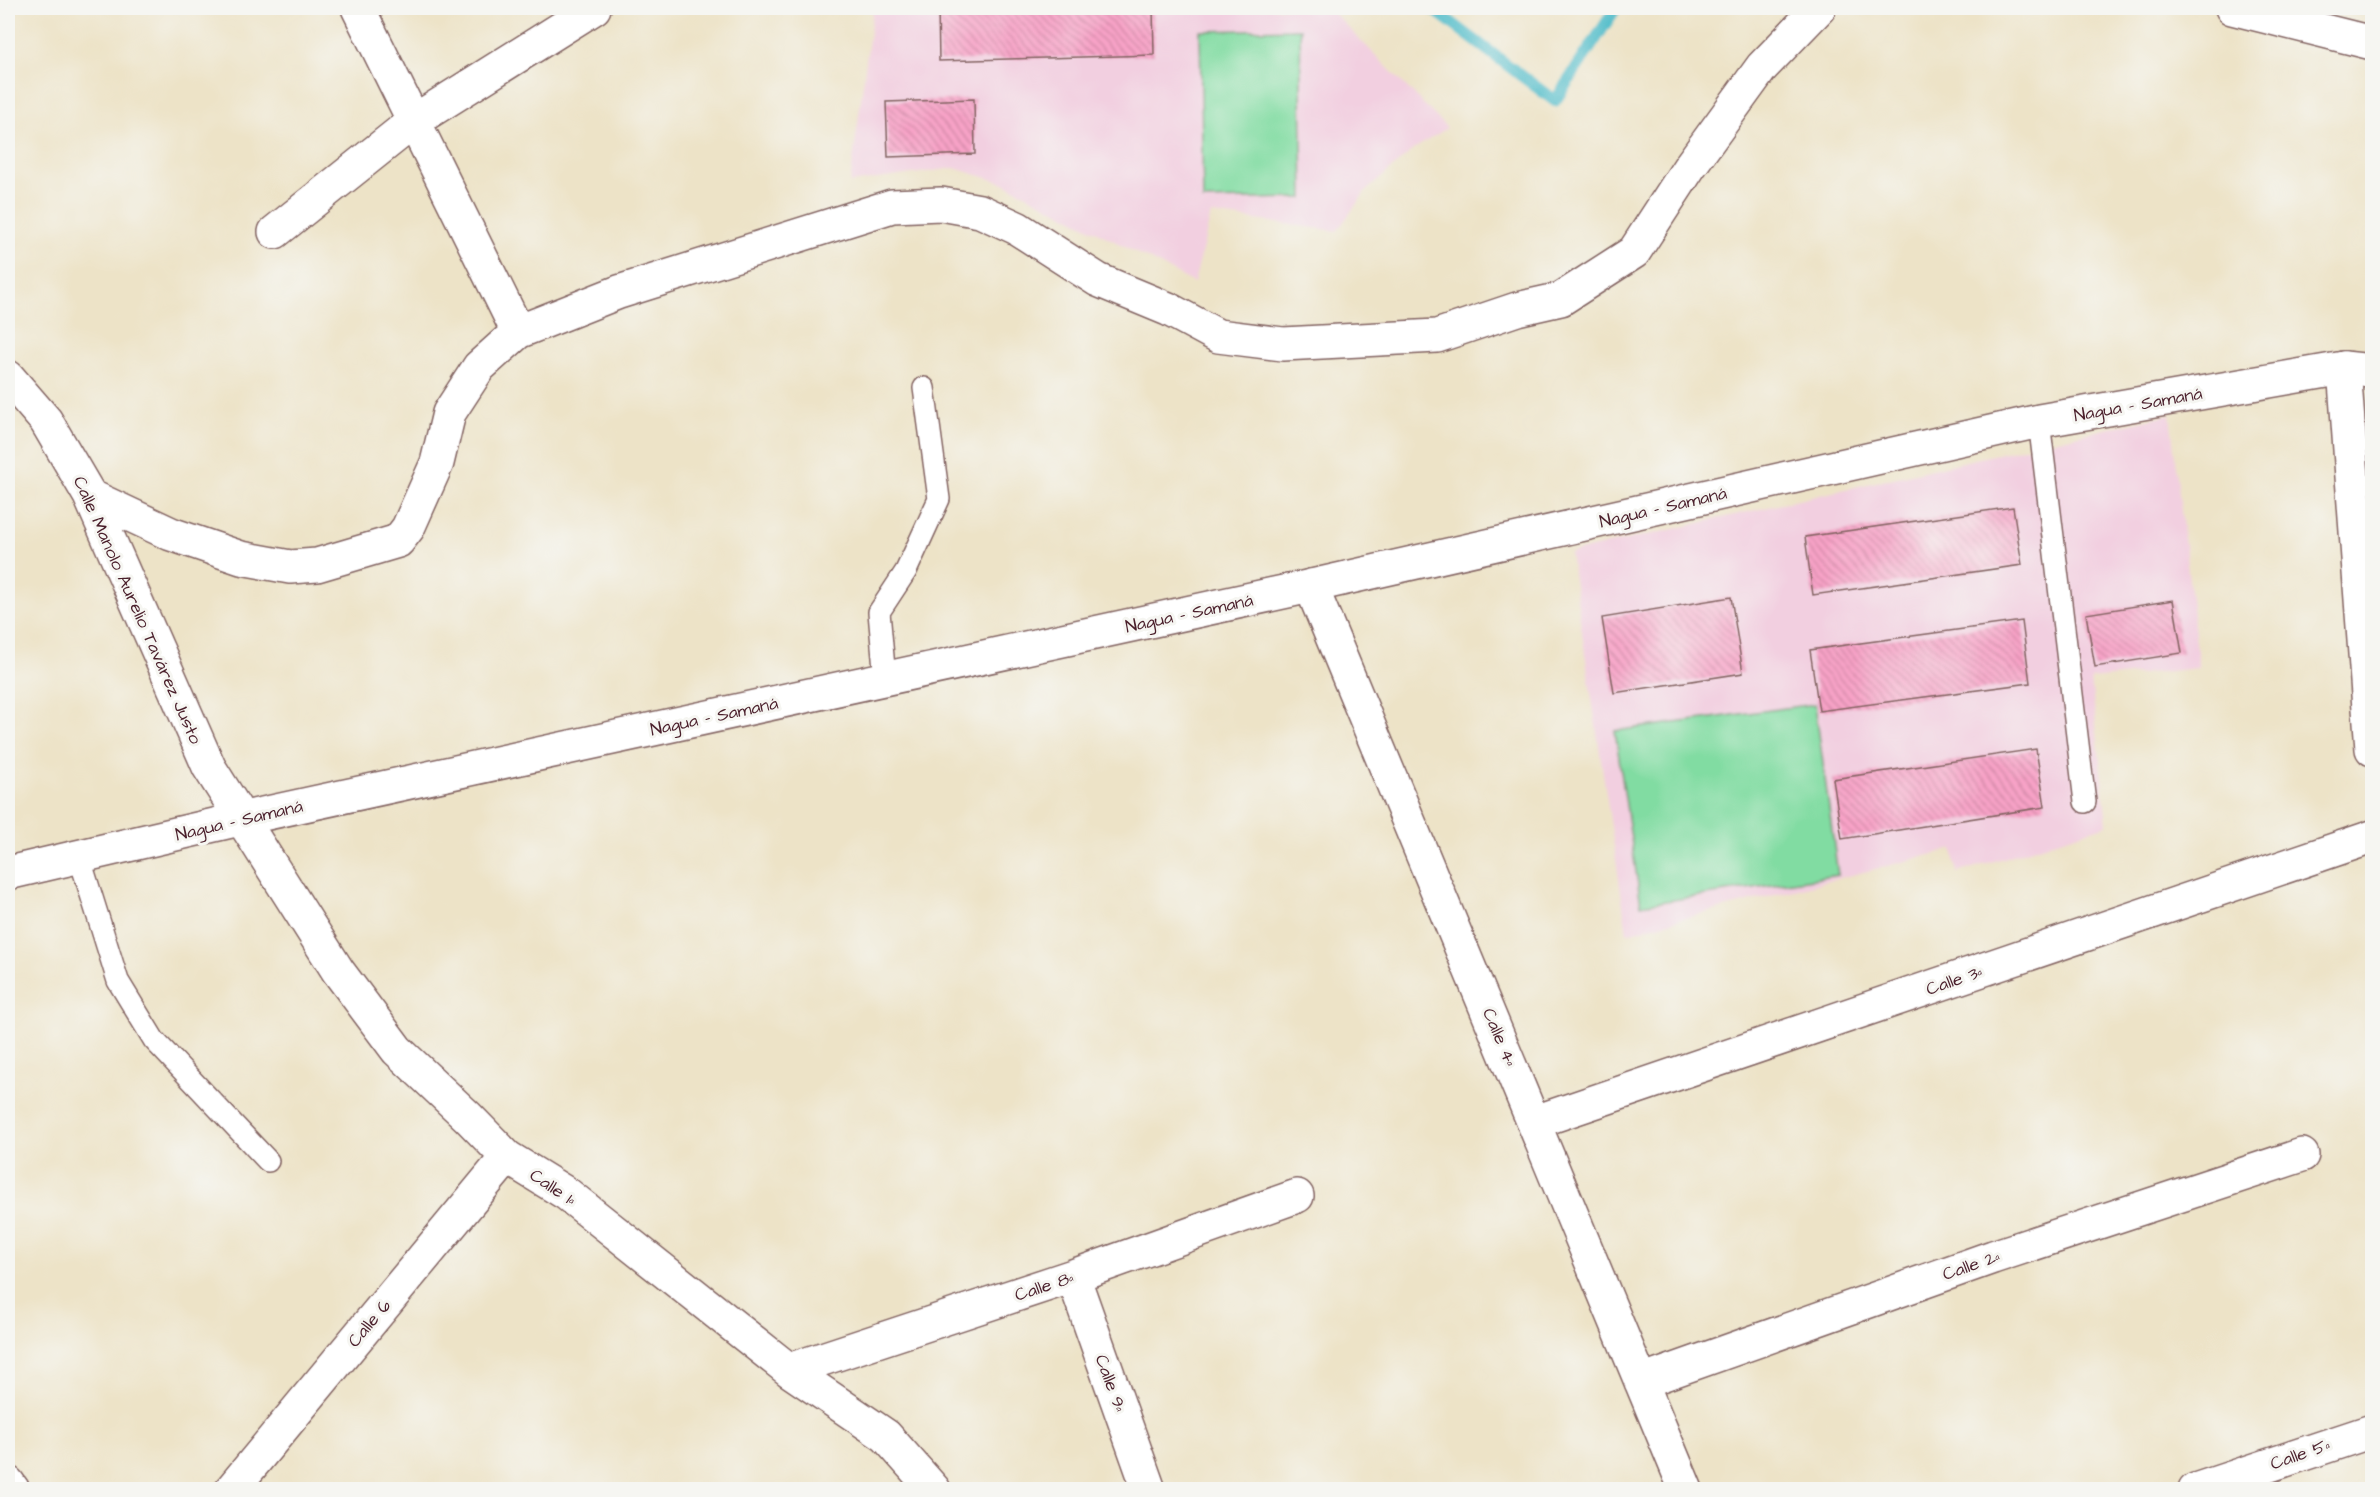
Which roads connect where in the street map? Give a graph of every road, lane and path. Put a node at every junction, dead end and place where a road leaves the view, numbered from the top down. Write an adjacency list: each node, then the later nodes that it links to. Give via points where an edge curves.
1 (358, 8): 6 (street)
2 (594, 8): 6 (street)
3 (1819, 8): 8 (street, via 1761,67 1634,252 1561,299 1437,336 1283,344 1218,336 1168,309 1098,280 1017,228 980,211 941,204 892,206 619,292)
4 (2232, 8): 5 (street)
5 (2373, 44)
6 (414, 121): 7 (street); 8 (street)
7 (275, 232)
8 (518, 332): 13 (street, via 479,367 449,413 437,463 408,528 398,541 317,565 290,567 241,558 171,534)
9 (2359, 369): 12 (street, Nagua - Samaná); 16 (street)
10 (8, 377): 13 (street, Calle Manolo Aurelio Tavárez Justo, via 46,421)
11 (924, 388): 15 (lane, via 939,499 906,571 879,612)
12 (2039, 421): 14 (street, Nagua - Samaná); 17 (lane)
13 (90, 496): 18 (street, Calle Manolo Aurelio Tavárez Justo, via 209,767)
14 (1311, 586): 15 (street, Nagua - Samaná); 22 (street, Calle 4ª)
15 (885, 679): 18 (street, Nagua - Samaná)
16 (2373, 749)
17 (2085, 802)
18 (240, 819): 20 (street, Nagua - Samaná); 24 (street, Calle 1ª, via 338,971 397,1050)
19 (2373, 837): 22 (street, Calle 3ª)
20 (79, 856): 21 (street, Nagua - Samaná); 25 (lane, via 118,981 154,1040)
21 (8, 873)
22 (1535, 1122): 29 (street, Calle 4ª)
23 (2302, 1155): 29 (street, Calle 2ª, via 1993,1257)
24 (507, 1157): 28 (street, Calle 1ª, via 567,1194); 33 (street, Calle 6)
25 (268, 1161)
26 (1297, 1196): 27 (street, Calle 8ª)
27 (1073, 1276): 28 (street, Calle 8ª); 35 (street, Calle 9ª)
28 (789, 1370): 34 (street, Calle 1ª, via 886,1436)
29 (1641, 1382): 36 (street, Calle 4ª)
30 (2373, 1431): 37 (street, Calle 5ª)
31 (8, 1483): 32 (street)
32 (13, 1490)
33 (231, 1490)
34 (934, 1490)
35 (1149, 1490)
36 (1686, 1490)
37 (2194, 1490)

